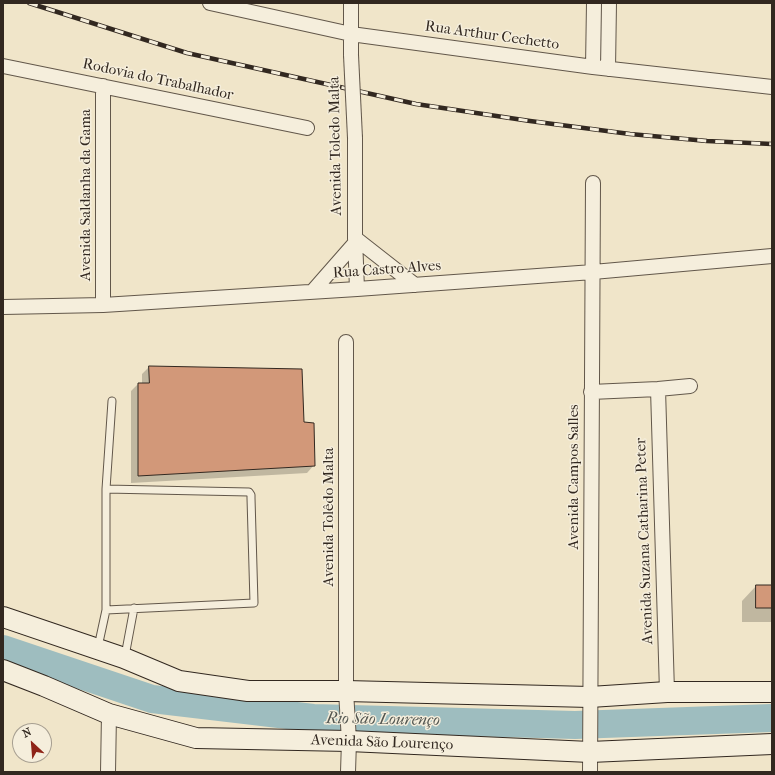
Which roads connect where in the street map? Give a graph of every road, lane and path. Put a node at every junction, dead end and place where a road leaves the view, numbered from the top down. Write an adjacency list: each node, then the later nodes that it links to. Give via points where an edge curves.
1 (210, 3): 5 (street, Rua Arthur Cechetto)
2 (351, 3): 5 (street, Avenida Toledo Malta)
3 (594, 3): 7 (street)
4 (609, 3): 8 (street)
5 (351, 34): 7 (street, Rua Arthur Cechetto); 13 (street, Avenida Toledo Malta, bridge)
6 (3, 66): 9 (street, Rodovia do Trabalhador)
7 (593, 67): 8 (street, Rua Arthur Cechetto)
8 (608, 69): 10 (street, Rua Arthur Cechetto)
9 (103, 86): 11 (street, Rodovia do Trabalhador); 19 (street, Avenida Saldanha da Gama)
10 (772, 87)
11 (307, 128)
12 (593, 183): 15 (street, Avenida Campos Salles)
13 (355, 240): 16 (street); 17 (street, Avenida Toledo Malta); 18 (street)
14 (772, 256): 15 (street, Rua Castro Alves)
15 (593, 272): 16 (street, Rua Castro Alves); 24 (street, Avenida Campos Salles)
16 (415, 285): 17 (street, Rua Castro Alves)
17 (357, 289): 18 (street, Rua Castro Alves)
18 (312, 292): 19 (street, Rua Castro Alves)
19 (103, 305): 20 (street, Rua Castro Alves)
20 (3, 307)
21 (346, 342): 35 (street, Avenida Tolêdo Malta)
22 (690, 386): 23 (street)
23 (658, 389): 24 (street); 33 (street, Avenida Suzana Catharina Peter)
24 (591, 392): 36 (street, Avenida Campos Salles)
25 (112, 401): 26 (lane)
26 (106, 489): 27 (lane, via 249,492 251,495 254,603); 28 (lane)
27 (134, 608): 28 (lane); 31 (lane)
28 (106, 610): 30 (lane)
29 (3, 617): 30 (main road)
30 (98, 649): 31 (main road)
31 (124, 658): 35 (main road, via 179,681 248,691)
32 (3, 670): 37 (main road, Avenida São Lourenço)
33 (667, 692): 34 (main road); 36 (main road)
34 (772, 692)
35 (346, 698): 36 (main road); 38 (street)
36 (590, 704): 40 (street, Avenida Campos Salles)
37 (108, 714): 38 (main road, Avenida São Lourenço, via 196,738); 41 (street)
38 (348, 738): 40 (main road, Avenida São Lourenço); 42 (street)
39 (772, 744): 40 (main road, Avenida São Lourenço)
40 (590, 747): 43 (street, Avenida Campos Salles)
41 (108, 772)
42 (348, 772)
43 (590, 772)

